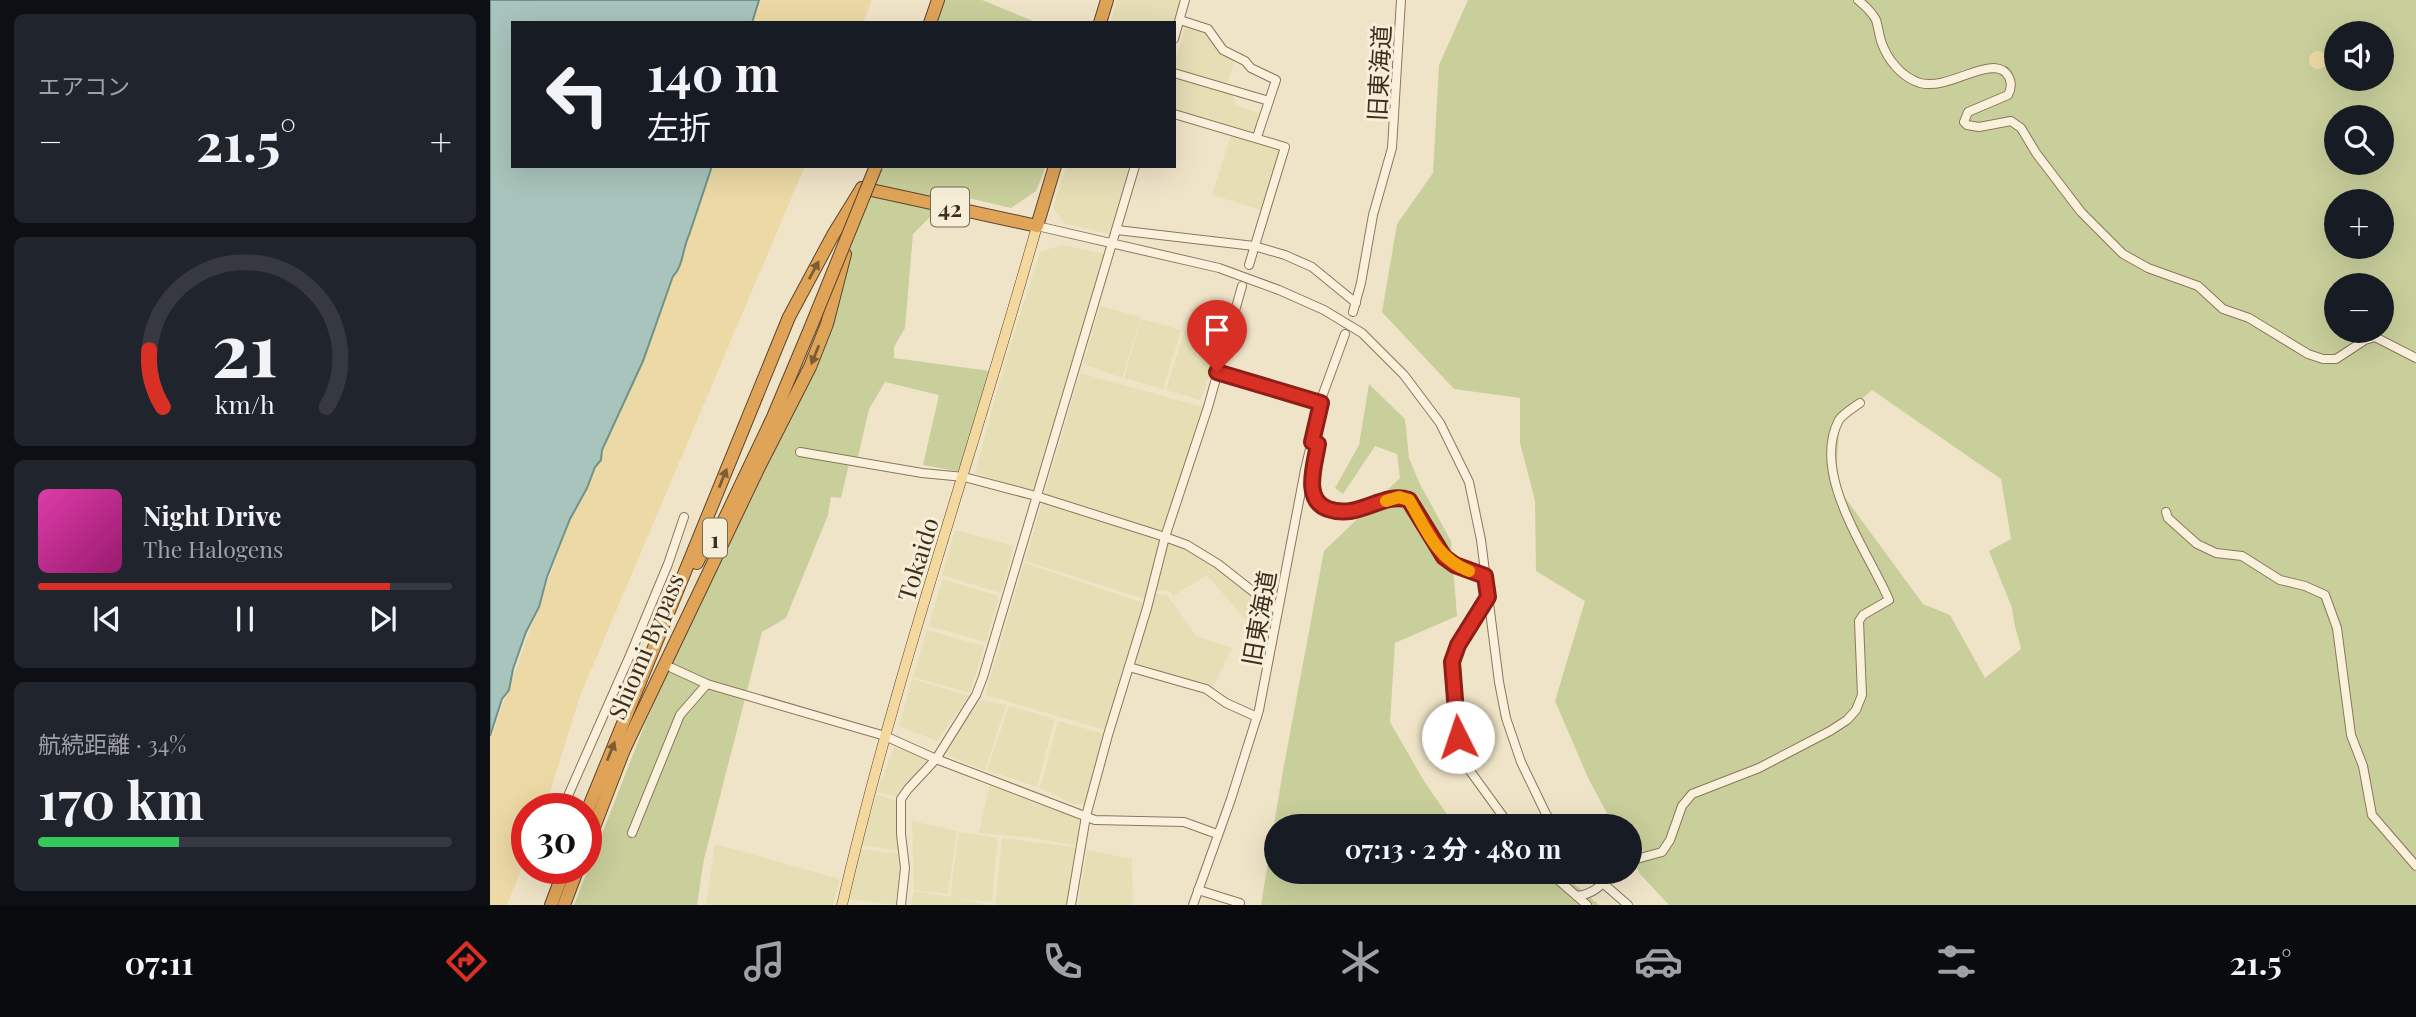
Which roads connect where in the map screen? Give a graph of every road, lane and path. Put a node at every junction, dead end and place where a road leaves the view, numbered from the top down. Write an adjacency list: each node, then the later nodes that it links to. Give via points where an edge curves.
1 (929, 0): 8 (highway)
2 (938, 0): 9 (highway)
3 (1107, 0): 10 (highway)
4 (1185, 0): 7 (street)
5 (1401, 0): 27 (street, 旧東海道, via 1392,148)
6 (1857, 0): 31 (street, via 1875,18 1889,60 1907,78 1936,84 1994,68 2005,72 2011,79 2008,95 1968,113 1964,122 1979,127 2011,121 2021,128 2081,212 2123,254 2198,286 2223,309 2249,318 2308,354 2336,359 2375,337)
7 (1180, 20): 11 (street); 13 (street, via 1208,29 1223,50 1276,80)
8 (922, 21)
9 (931, 21)
10 (1101, 21)
11 (1176, 33)
12 (1176, 74): 13 (street)
13 (1269, 101): 15 (street)
14 (1176, 115): 15 (street)
15 (1257, 137): 24 (street, via 1285,147)
16 (869, 168): 20 (highway)
17 (875, 168): 29 (highway, Shiomi Bypass / 1, bridge)
18 (1054, 168): 21 (highway)
19 (1134, 168): 22 (street)
20 (862, 188): 21 (highway, 42); 47 (highway, one-way to 20, via 789,317); 51 (highway, one-way to 51, via 827,324 810,367)
21 (1037, 226): 23 (street); 37 (main road, Tokaido)
22 (1117, 230): 23 (street); 24 (street)
23 (1113, 245): 38 (street); 42 (street, via 1239,274 1324,310 1362,333 1404,375 1440,423 1469,482)
24 (1254, 246): 25 (street); 27 (street, via 1312,267)
25 (1248, 265)
26 (1242, 286): 32 (street)
27 (1356, 303): 28 (street, 旧東海道)
28 (1353, 312)
29 (812, 324): 47 (highway, Shiomi Bypass / 1); 51 (highway, Shiomi Bypass / 1)
30 (1345, 334): 33 (street, 旧東海道)
31 (2416, 358)
32 (1217, 372): 33 (street); 41 (street)
33 (1321, 403): 35 (street, 旧東海道)
34 (1860, 403): 61 (street, via 1840,418 1830,463 1846,514 1889,600 1859,621 1862,695 1856,710 1830,731 1759,768 1692,794 1662,852)
35 (1312, 442): 42 (street, via 1318,444 1312,487 1315,501 1323,508 1354,512 1399,497 1409,500 1444,557); 44 (street, 旧東海道)
36 (800, 452): 37 (street)
37 (964, 477): 38 (street); 50 (main road, Tokaido)
38 (1036, 496): 41 (street); 52 (street, via 983,677)
39 (2166, 512): 62 (street, via 2197,544 2216,553 2242,556 2280,580 2325,595 2337,628 2351,734 2363,766 2372,815)
40 (684, 517): 53 (street, via 634,655)
41 (1165, 537): 44 (street, via 1218,564); 45 (street)
42 (1485, 576): 43 (street)
43 (1488, 597): 56 (street, via 1452,662 1458,744 1465,764); 57 (street, via 1506,718)
44 (1278, 611): 49 (street, 旧東海道)
45 (1129, 667): 49 (street, via 1206,689 1226,704); 58 (street)
46 (672, 668): 48 (street)
47 (642, 678): 54 (highway, 1, one-way to 47)
48 (707, 684): 50 (street); 59 (street, via 680,715)
49 (1257, 717): 60 (street, 旧東海道)
50 (885, 736): 52 (street); 73 (main road, Tokaido)
51 (622, 754): 55 (highway, 1)
52 (936, 759): 58 (street); 74 (street, via 901,799 905,868)
53 (569, 793)
54 (595, 793)
55 (602, 806)
56 (1501, 814)
57 (1546, 814)
58 (1086, 816): 60 (street, via 1114,822 1184,822); 75 (street)
59 (632, 833)
60 (1217, 834): 68 (street, 旧東海道)
61 (1642, 858)
62 (2416, 866)
63 (559, 884): 71 (highway)
64 (572, 884): 72 (highway)
65 (1563, 884): 69 (street)
66 (1601, 884): 69 (street)
67 (1603, 884): 78 (street)
68 (1198, 890): 70 (street); 76 (street, 旧東海道)
69 (1577, 896): 77 (street)
70 (1240, 903)
71 (551, 905)
72 (564, 905)
73 (842, 905)
74 (901, 905)
75 (1071, 905)
76 (1193, 905)
77 (1587, 905)
78 (1628, 905)

